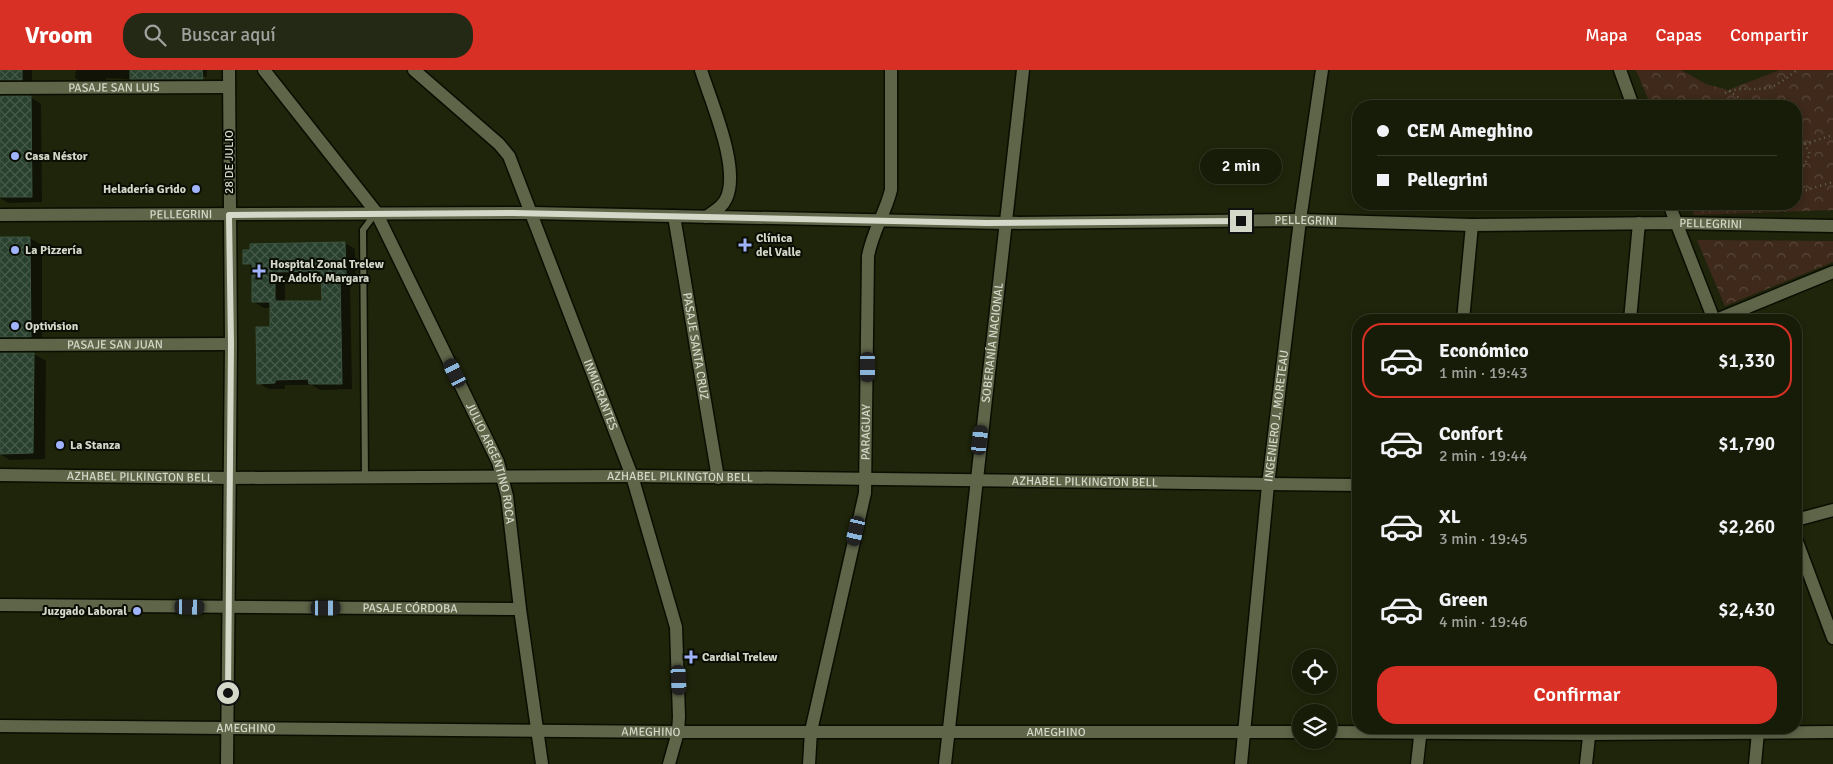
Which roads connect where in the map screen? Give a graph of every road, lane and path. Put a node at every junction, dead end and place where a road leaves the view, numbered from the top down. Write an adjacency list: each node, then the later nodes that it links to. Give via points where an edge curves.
1 (229, 70): 10 (street, 28 DE JULIO)
2 (264, 70): 23 (street, JULIO ARGENTINO ROCA)
3 (414, 70): 24 (street, INMIGRANTES, via 509,156)
4 (701, 70): 28 (street, via 731,164 727,198)
5 (891, 70): 30 (street, PARAGUAY, via 892,190)
6 (1022, 70): 31 (street, SOBERANÍA NACIONAL)
7 (1322, 70): 29 (street, INGENIERO J. MORETEAU)
8 (1620, 70): 14 (street)
9 (1797, 70): 12 (path, via 1772,87 1738,87)
10 (229, 86): 11 (street, PASAJE SAN LUIS); 26 (street, 28 DE JULIO)
11 (0, 88)
12 (1729, 91): 13 (path); 15 (path)
13 (1725, 93)
14 (1631, 100)
15 (1742, 100)
16 (1833, 135): 18 (path)
17 (1802, 142): 18 (path)
18 (1805, 144): 19 (path, via 1810,154)
19 (1802, 169)
20 (1833, 182): 21 (path)
21 (1802, 189)
22 (1671, 210): 33 (street)
23 (376, 212): 24 (street, PELLEGRINI); 26 (street, PELLEGRINI); 44 (street, JULIO ARGENTINO ROCA); 46 (lane, via 363,230)
24 (532, 213): 27 (street, PELLEGRINI); 45 (street, INMIGRANTES)
25 (0, 215): 26 (street, PELLEGRINI)
26 (229, 215): 41 (street, 28 DE JULIO)
27 (674, 216): 28 (street, PELLEGRINI); 48 (street, PASAJE SANTA CRUZ)
28 (706, 217): 30 (street, PELLEGRINI)
29 (1300, 220): 31 (street, PELLEGRINI); 34 (street, PELLEGRINI); 51 (street, INGENIERO J. MORETEAU)
30 (880, 221): 31 (street, PELLEGRINI); 49 (street, PARAGUAY, via 872,235 868,256)
31 (1005, 223): 50 (street, SOBERANÍA NACIONAL)
32 (1639, 223): 33 (street, PELLEGRINI); 34 (street, PELLEGRINI); 38 (street)
33 (1676, 224): 35 (street, PELLEGRINI); 39 (street)
34 (1472, 225): 37 (street)
35 (1833, 226)
36 (1833, 272): 40 (street)
37 (1464, 314)
38 (1631, 314)
39 (1713, 314)
40 (1730, 314)
41 (231, 344): 42 (street, PASAJE SAN JUAN); 47 (street, 28 DE JULIO)
42 (0, 345)
43 (0, 475): 47 (street, AZHABEL PILKINGTON BELL)
44 (502, 476): 45 (street, AZHABEL PILKINGTON BELL); 46 (street, AZHABEL PILKINGTON BELL); 58 (street, JULIO ARGENTINO ROCA)
45 (632, 476): 48 (street, AZHABEL PILKINGTON BELL); 65 (street, INMIGRANTES, via 676,627 680,697)
46 (365, 477): 47 (street, AZHABEL PILKINGTON BELL)
47 (229, 478): 57 (street, 28 DE JULIO)
48 (718, 478): 49 (street, AZHABEL PILKINGTON BELL)
49 (867, 478): 50 (street, AZHABEL PILKINGTON BELL); 63 (street, PARAGUAY)
50 (976, 480): 51 (street, AZHABEL PILKINGTON BELL); 71 (street, SOBERANÍA NACIONAL)
51 (1268, 485): 52 (street, AZHABEL PILKINGTON BELL); 64 (street, INGENIERO J. MORETEAU)
52 (1352, 485)
53 (1833, 510): 54 (street)
54 (1802, 518)
55 (1802, 555): 59 (street)
56 (0, 605): 57 (street, PASAJE CÓRDOBA)
57 (228, 607): 58 (street, PASAJE CÓRDOBA); 61 (street, 28 DE JULIO)
58 (520, 609): 62 (street, JULIO ARGENTINO ROCA)
59 (1833, 638)
60 (0, 726): 61 (street, AMEGHINO)
61 (227, 728): 62 (street, AMEGHINO); 75 (street, 28 DE JULIO)
62 (536, 729): 65 (street, AMEGHINO); 76 (street, JULIO ARGENTINO ROCA)
63 (811, 731): 65 (street, AMEGHINO); 71 (street, AMEGHINO); 78 (street, PARAGUAY)
64 (1244, 731): 66 (street, AMEGHINO); 71 (street, AMEGHINO); 80 (street, INGENIERO J. MORETEAU)
65 (678, 732): 77 (street, INMIGRANTES)
66 (1292, 732)
67 (1337, 732): 68 (street)
68 (1352, 732)
69 (1802, 732): 70 (street)
70 (1833, 732)
71 (948, 733): 79 (street, SOBERANÍA NACIONAL)
72 (1421, 734): 81 (street)
73 (1590, 734): 82 (street)
74 (1758, 734): 83 (street)
75 (227, 764)
76 (542, 764)
77 (669, 764)
78 (809, 764)
79 (945, 764)
80 (1241, 764)
81 (1417, 764)
82 (1586, 764)
83 (1755, 764)

